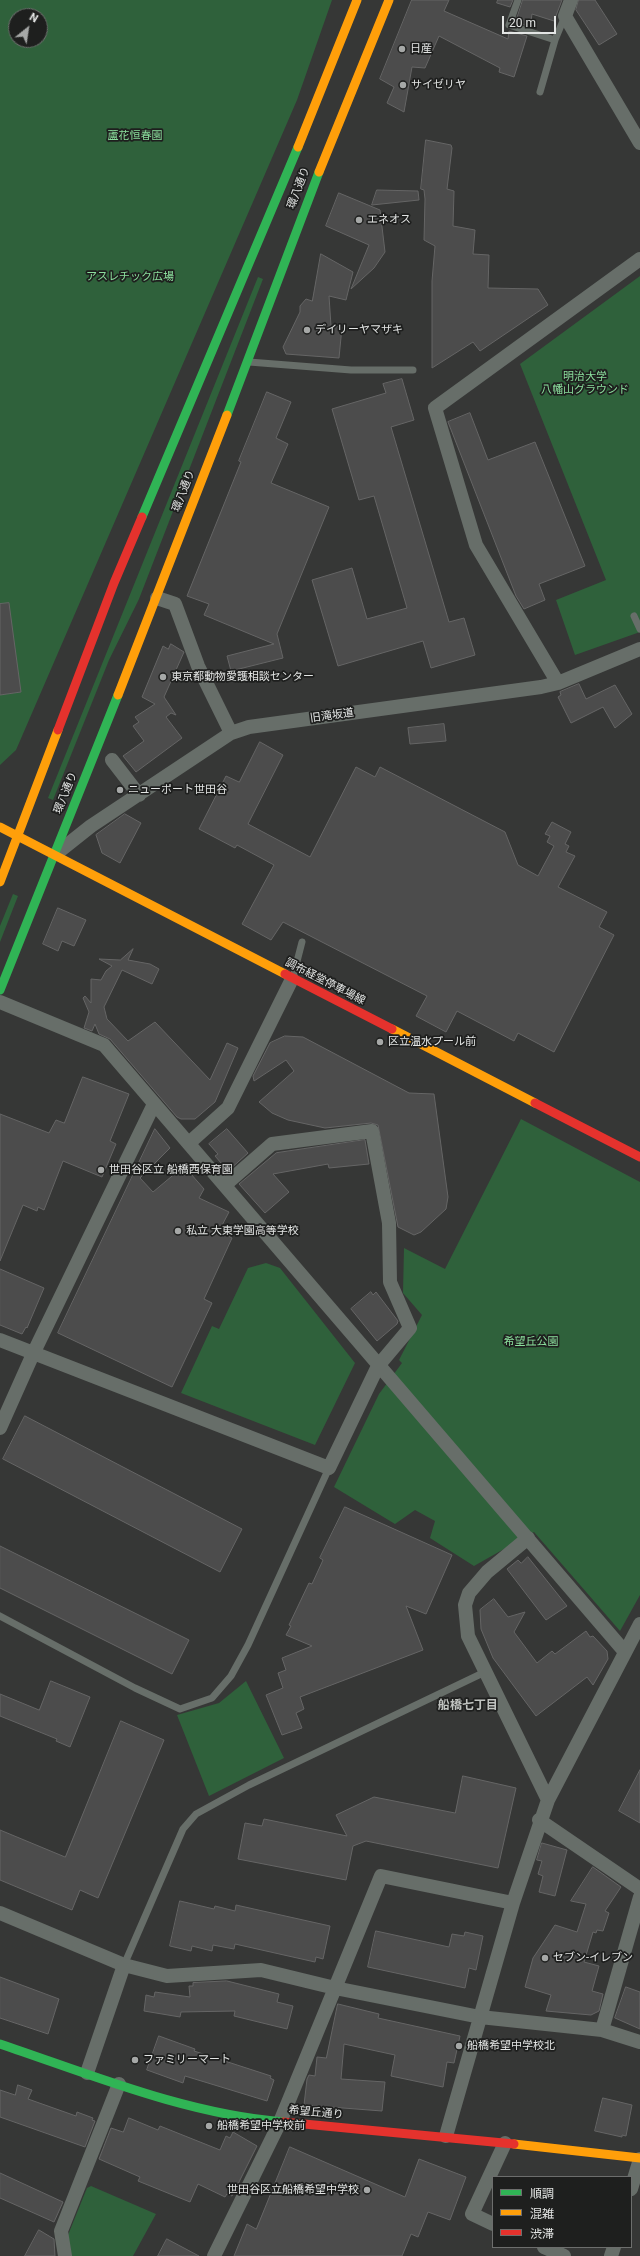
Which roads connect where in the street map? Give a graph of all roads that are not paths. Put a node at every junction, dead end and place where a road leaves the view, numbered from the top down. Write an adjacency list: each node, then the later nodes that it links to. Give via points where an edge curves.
1 (357, 0): 21 (main road, 環八通り, via 284,181 114,583)
2 (389, 0): 10 (main road, 環八通り, via 313,187)
3 (518, 0): 6 (lane, via 509,25)
4 (571, 0): 5 (street)
5 (565, 16): 6 (lane); 8 (street)
6 (555, 40): 7 (lane)
7 (540, 92)
8 (640, 143)
9 (640, 259): 16 (street, via 435,408 476,545)
10 (247, 362): 11 (lane, via 351,370); 12 (main road, 環八通り)
11 (413, 370)
12 (156, 598): 17 (street, via 174,604 198,666); 22 (main road, 環八通り)
13 (634, 616): 14 (lane)
14 (640, 629)
15 (640, 649): 16 (street, 旧滝坂道)
16 (558, 683): 17 (street, 旧滝坂道, via 249,727)
17 (231, 733): 19 (street, 旧滝坂道)
18 (112, 760): 19 (street)
19 (139, 795): 22 (street, 旧滝坂道)
20 (0, 827): 21 (main road, 調布経堂停車場線)
21 (19, 836): 22 (main road, 調布経堂停車場線); 23 (main road, 環八通り)
22 (54, 854): 25 (main road, 調布経堂停車場線); 26 (main road, 環八通り)
23 (0, 882)
24 (302, 942): 25 (lane)
25 (292, 979): 29 (street, via 228,1108); 30 (main road, 調布経堂停車場線)
26 (0, 990)
27 (0, 1002): 28 (street, via 104,1045)
28 (154, 1104): 29 (street); 33 (street)
29 (189, 1143): 31 (street)
30 (640, 1157)
31 (225, 1185): 34 (street); 34 (street, via 272,1144 372,1131 389,1223 390,1282 410,1328)
32 (0, 1340): 33 (street)
33 (33, 1354): 35 (street); 36 (street)
34 (378, 1366): 36 (street); 37 (street)
35 (0, 1428)
36 (330, 1468): 38 (lane, via 248,1645 231,1676 212,1698 180,1709)
37 (528, 1538): 40 (street); 41 (street, via 487,1572 469,1593 465,1605 468,1636)
38 (0, 1616)
39 (640, 1624): 40 (street)
40 (625, 1652): 42 (street)
41 (485, 1672): 42 (street); 48 (lane, via 249,1785 196,1814 183,1829)
42 (548, 1800): 43 (street)
43 (539, 1820): 44 (street); 46 (street)
44 (640, 1889)
45 (640, 1897): 51 (street)
46 (512, 1903): 49 (street, via 381,1876); 50 (street)
47 (0, 1913): 48 (street)
48 (124, 1966): 49 (street, via 167,1976 261,1970); 54 (street)
49 (335, 1988): 50 (street); 56 (street)
50 (480, 2016): 51 (street); 57 (street)
51 (602, 2030): 52 (street)
52 (640, 2042)
53 (0, 2044): 54 (main road, 希望丘通り)
54 (87, 2073): 55 (main road, 希望丘通り)
55 (120, 2084): 56 (main road, 希望丘通り, via 203,2109); 63 (street, via 61,2232)
56 (280, 2122): 57 (main road, 希望丘通り); 64 (street)
57 (446, 2136): 58 (main road, 希望丘通り)
58 (505, 2143): 59 (main road, 希望丘通り); 61 (street, via 472,2214)
59 (640, 2158): 60 (street)
60 (632, 2186)
61 (492, 2224)
62 (546, 2248): 65 (street)
63 (65, 2256)
64 (214, 2256)
65 (564, 2256)

